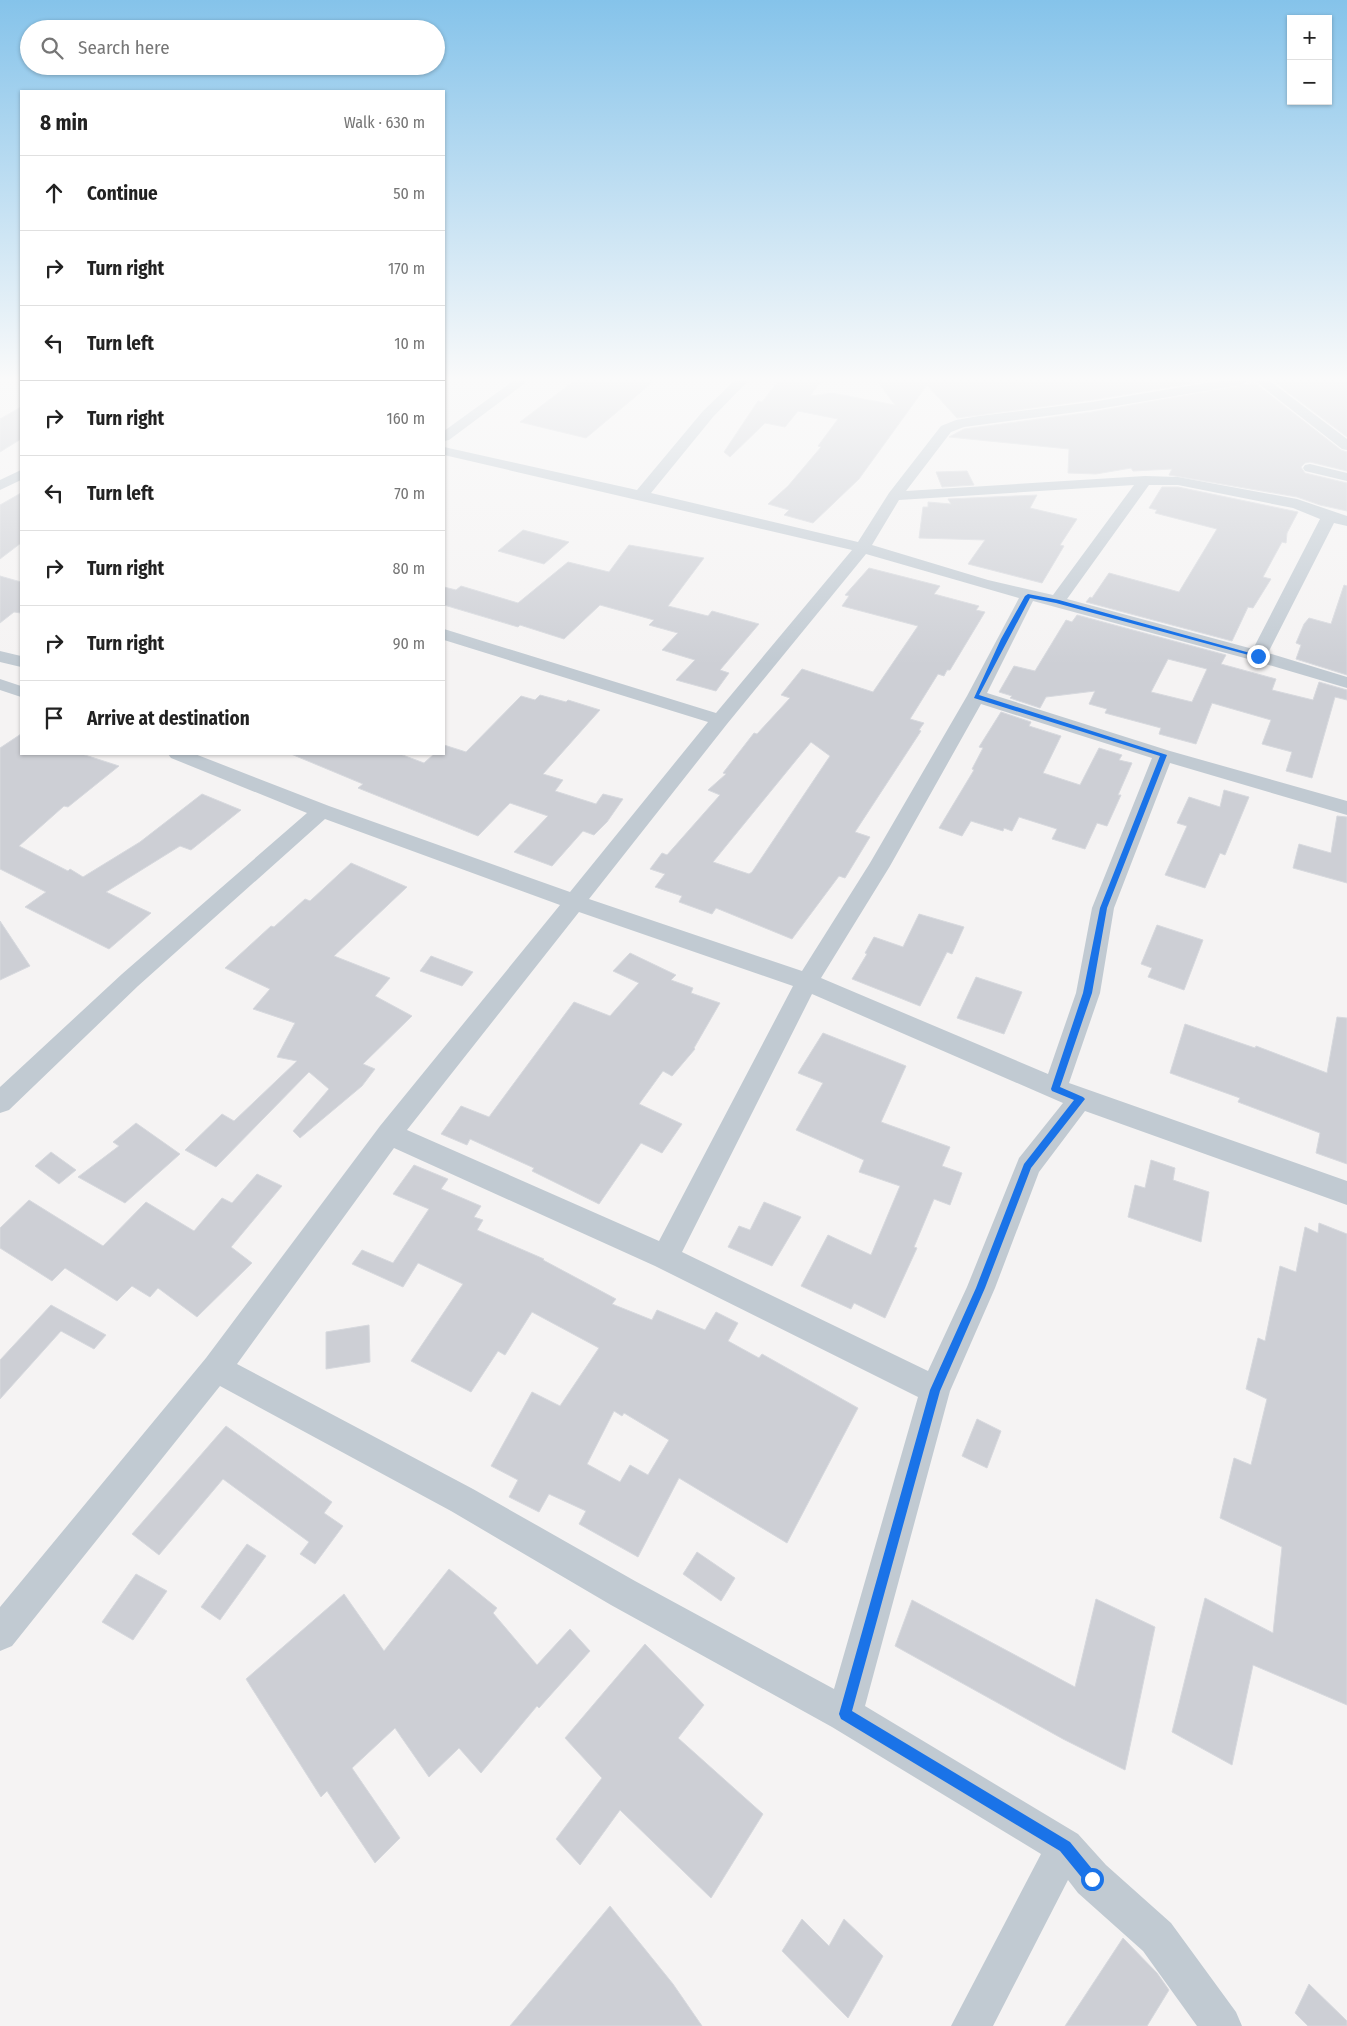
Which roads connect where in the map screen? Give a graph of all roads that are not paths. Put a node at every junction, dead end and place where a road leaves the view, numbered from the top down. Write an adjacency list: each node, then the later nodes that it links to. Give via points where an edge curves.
1 (18, 476): 6 (street)
2 (554, 476): 7 (street)
3 (657, 476): 7 (street)
4 (910, 476): 8 (street)
5 (1144, 480): 8 (street); 9 (street, via 1178,481 1288,502); 13 (street)
6 (0, 486)
7 (641, 495): 11 (street)
8 (894, 496): 11 (street)
9 (1329, 517): 10 (street); 16 (street)
10 (1347, 521)
11 (862, 548): 12 (street); 22 (street)
12 (1028, 596): 13 (street); 21 (street)
13 (1057, 601): 16 (street)
14 (445, 634): 22 (street)
15 (0, 656): 17 (street)
16 (1258, 656): 18 (street)
17 (20, 662)
18 (1347, 683)
19 (0, 684): 20 (street)
20 (20, 692)
21 (976, 696): 24 (street); 28 (street, via 879,866)
22 (720, 720): 27 (street)
23 (181, 755): 26 (street)
24 (1163, 755): 25 (street); 29 (street, via 1103,908)
25 (1347, 808)
26 (322, 811): 27 (street); 30 (street, via 130,980)
27 (574, 902): 28 (street); 31 (street)
28 (807, 982): 29 (street); 33 (street)
29 (1068, 1094): 32 (street); 35 (street, via 1028,1166 981,1288)
30 (0, 1103)
31 (389, 1134): 33 (street); 34 (street)
32 (1347, 1193)
33 (665, 1257): 35 (street)
34 (216, 1368): 36 (street); 37 (street, via 462,1500 623,1593)
35 (935, 1390): 37 (street)
36 (0, 1634)
37 (845, 1714): 38 (street)
38 (1065, 1847): 39 (street); 40 (street, via 1092,1879 1157,1937)
39 (972, 2026)
40 (1222, 2026)

